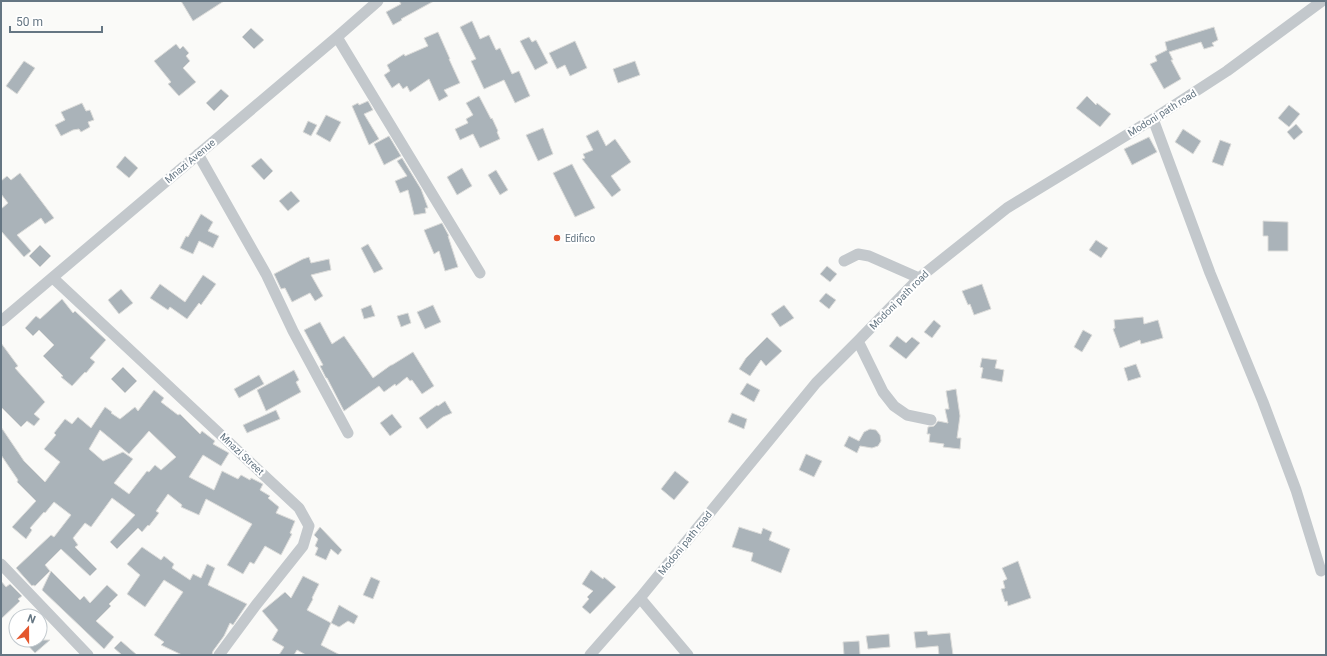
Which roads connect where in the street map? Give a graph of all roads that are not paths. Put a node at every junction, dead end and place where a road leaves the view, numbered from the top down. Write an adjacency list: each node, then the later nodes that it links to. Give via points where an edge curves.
1 (378, 1): 3 (street, Mnazi Avenue)
2 (1322, 1): 4 (street, Modoni path road, via 1227,71)
3 (337, 37): 5 (street, Mnazi Avenue); 7 (street)
4 (1153, 119): 9 (street, Modoni path road, via 1007,208); 15 (street, via 1210,273 1296,490)
5 (198, 154): 8 (street, Mnazi Avenue); 13 (street, via 266,274 293,331)
6 (844, 260): 9 (street, via 858,254 869,256)
7 (480, 274)
8 (53, 278): 10 (street, Mnazi Avenue); 18 (street, Mnazi Street, via 300,508 309,526 303,546)
9 (919, 278): 11 (street, Modoni path road)
10 (1, 321)
11 (858, 341): 12 (street, via 894,406 907,415); 16 (street, Modoni path road, via 816,383)
12 (931, 420)
13 (348, 433)
14 (1, 564): 17 (street)
15 (1321, 571)
16 (640, 598): 19 (street, Modoni path road); 20 (street)
17 (88, 655)
18 (219, 655)
19 (590, 655)
20 (688, 655)

